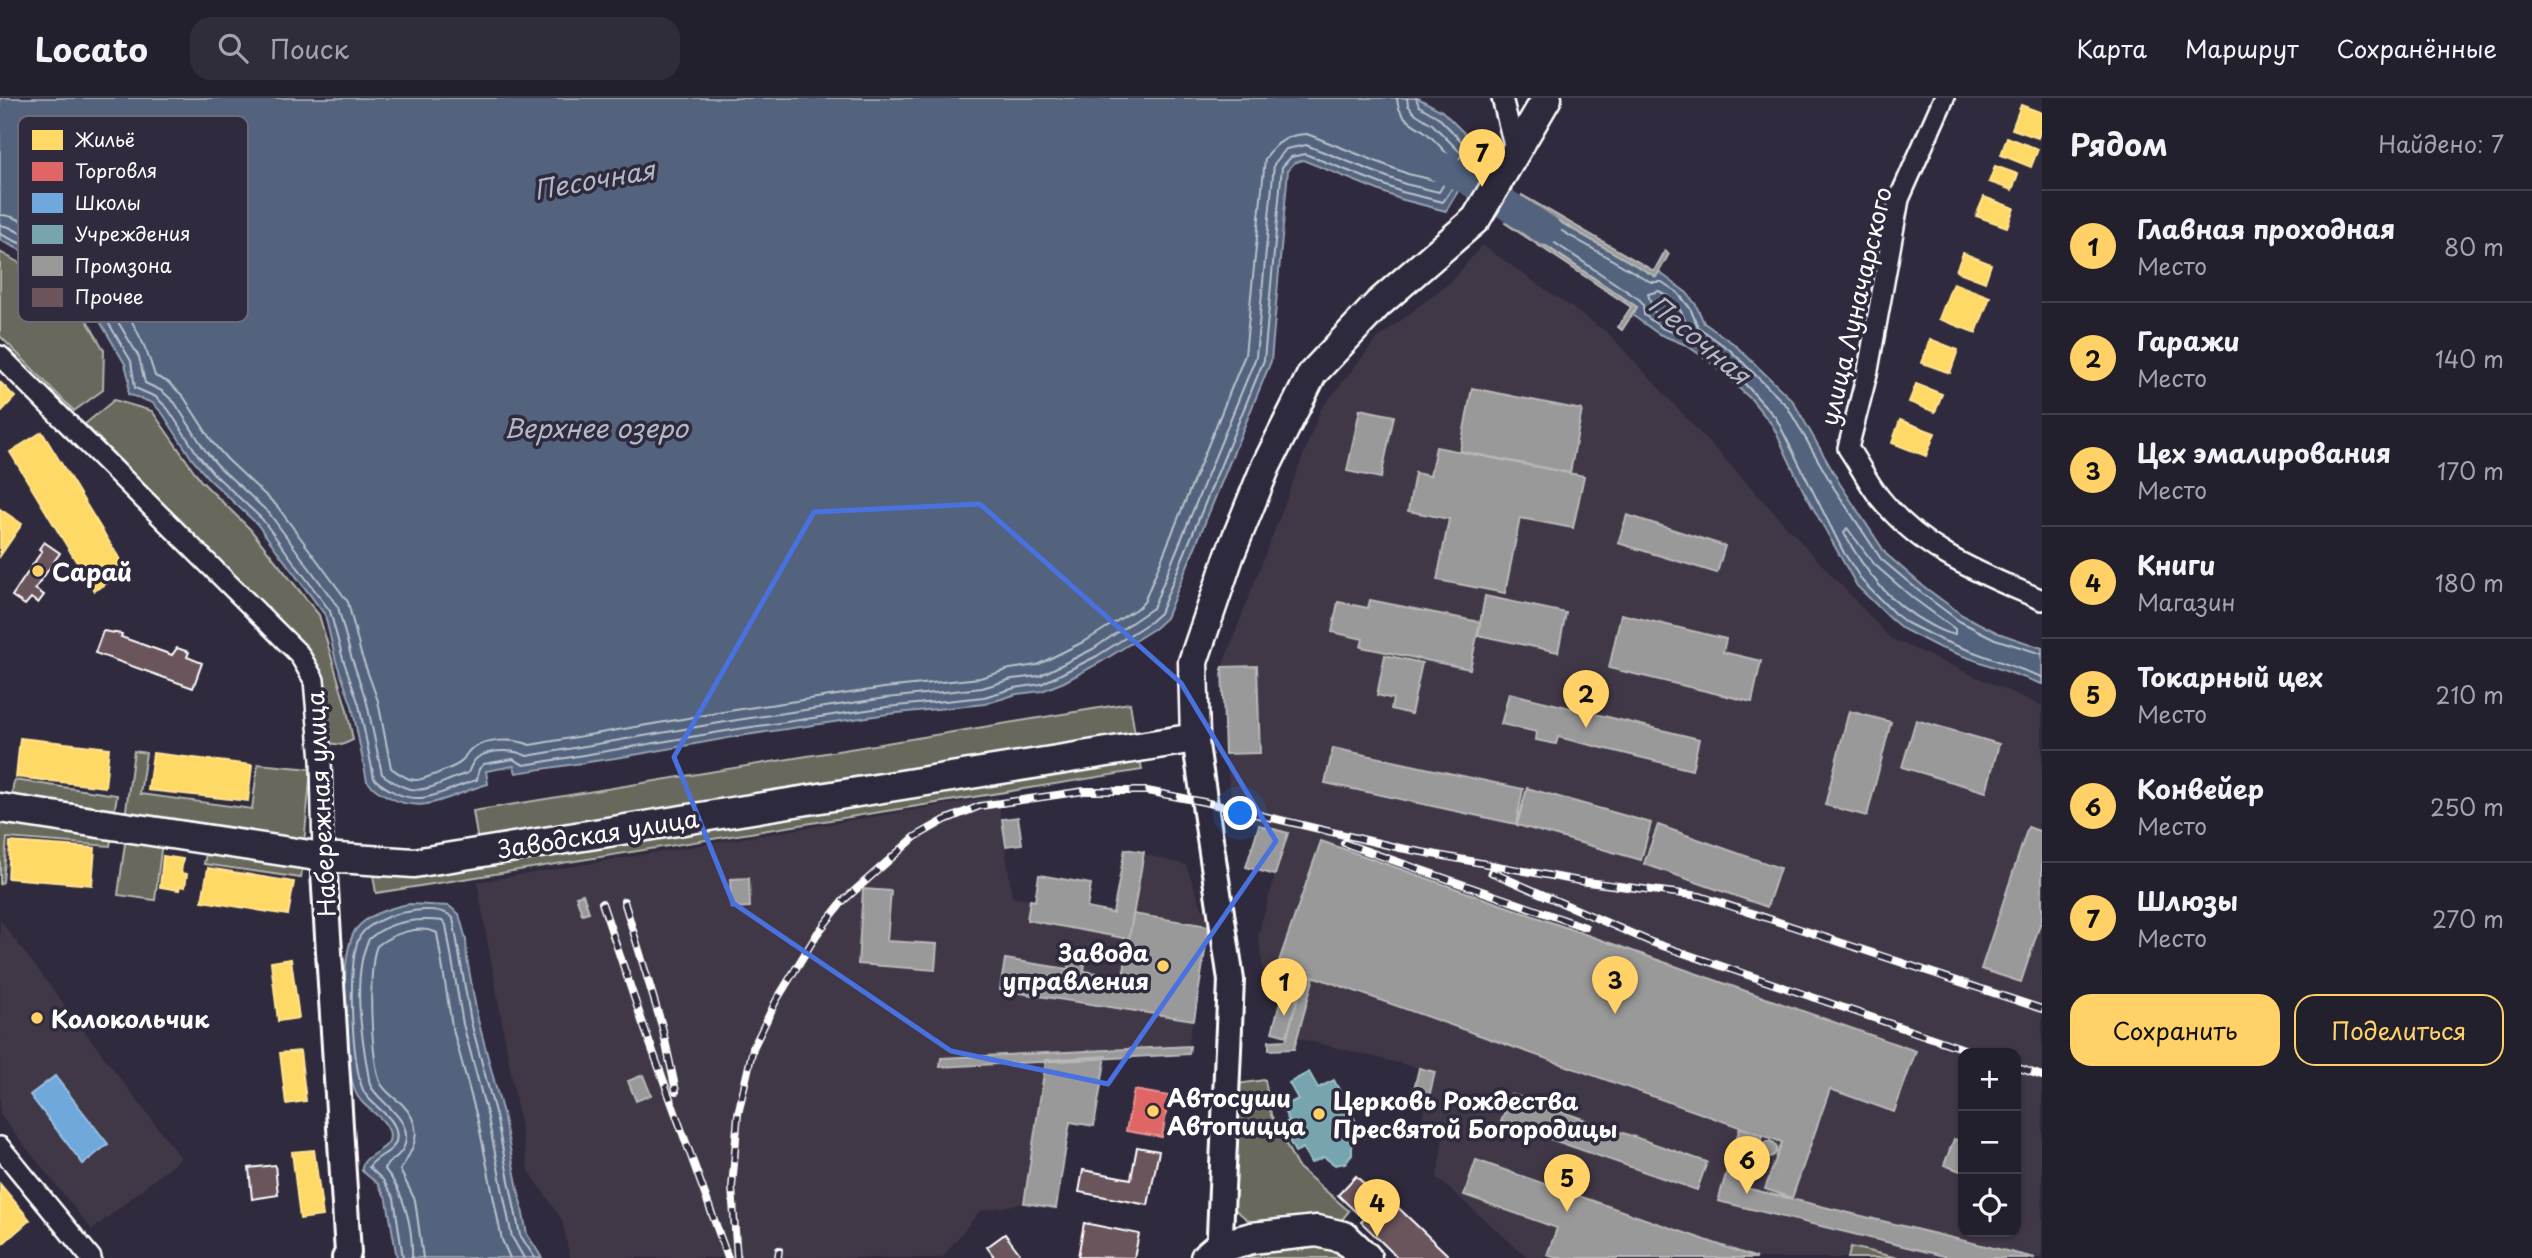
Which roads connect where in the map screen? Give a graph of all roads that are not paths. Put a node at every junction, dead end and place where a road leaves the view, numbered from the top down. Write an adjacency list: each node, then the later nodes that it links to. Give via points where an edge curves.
1 (1502, 98): 4 (street)
2 (1547, 98): 4 (main road)
3 (1944, 98): 6 (street, улица Луначарского, via 1899,199 1868,370 1848,448 1879,497 1928,544 1959,564)
4 (1511, 162): 7 (main road, via 1476,219 1378,304 1312,374 1266,466 1193,662)
5 (0, 356): 9 (street, Набережная улица, via 299,654 314,680)
6 (2042, 600)
7 (1195, 738): 9 (main road, Заводская улица, via 414,863); 11 (street, via 1231,980)
8 (0, 808): 9 (main road, Заводская улица)
9 (323, 858): 14 (street, Набережная улица)
10 (0, 1147): 15 (street)
11 (1220, 1212): 12 (street); 13 (street)
12 (1252, 1238): 13 (main road); 16 (main road, via 1317,1231 1344,1237)
13 (1215, 1254)
14 (346, 1256)
15 (91, 1258)
16 (1366, 1258)

